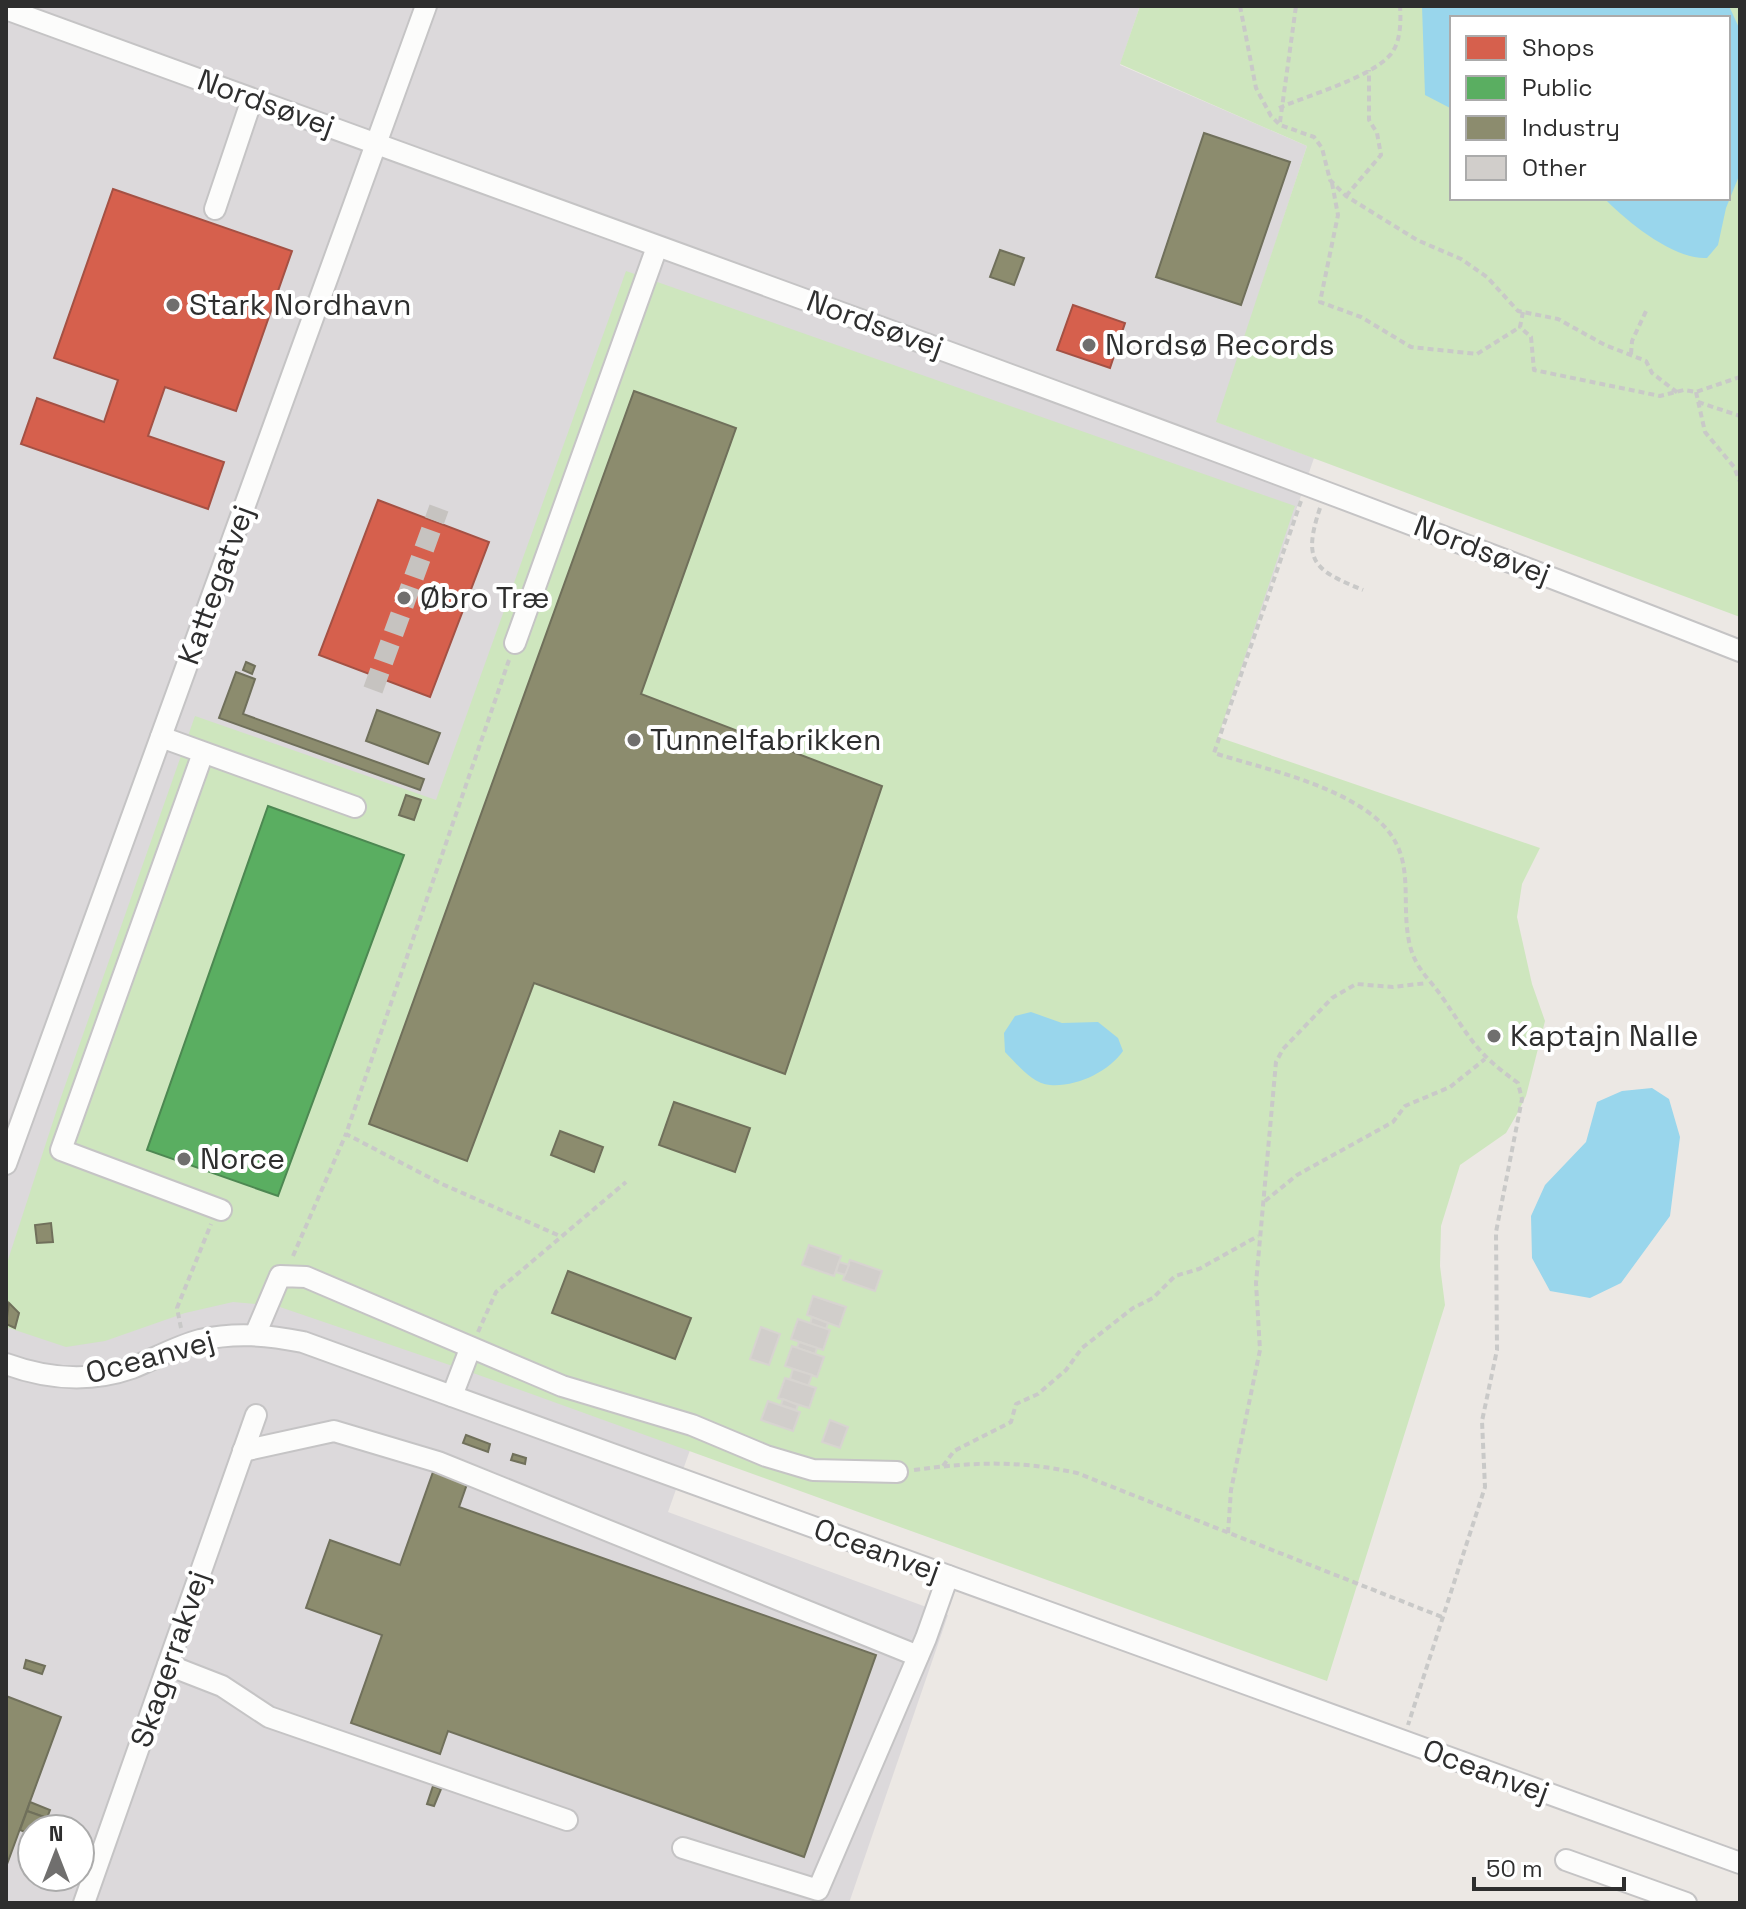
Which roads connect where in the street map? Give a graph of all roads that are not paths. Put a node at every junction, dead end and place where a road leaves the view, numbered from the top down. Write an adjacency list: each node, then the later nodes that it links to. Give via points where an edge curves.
1 (426, 6): 4 (street, Kattegatvej)
2 (6, 9): 3 (street, Nordsøvej)
3 (252, 99): 4 (street, Nordsøvej); 5 (street)
4 (377, 143): 6 (street, Nordsøvej); 9 (street, Kattegatvej)
5 (215, 209)
6 (657, 247): 7 (street); 8 (street, Nordsøvej, via 1317,487)
7 (515, 643)
8 (1740, 651)
9 (161, 737): 10 (street); 12 (street, Kattegatvej)
10 (203, 753): 11 (street); 13 (street, via 61,1150)
11 (355, 807)
12 (6, 1164)
13 (219, 1209)
14 (255, 1335): 15 (street, via 271,1292 280,1276 288,1274 306,1277); 16 (street, Oceanvej, via 185,1346 130,1369 81,1378 34,1374); 17 (street, Oceanvej, via 303,1342)
15 (470, 1349): 17 (street); 20 (street, via 562,1386 692,1425 813,1470)
16 (6, 1364)
17 (452, 1396): 21 (street, Oceanvej)
18 (256, 1415): 19 (street, Skagerrakvej)
19 (243, 1451): 22 (street, via 334,1431 423,1458); 23 (street, Skagerrakvej)
20 (897, 1472)
21 (948, 1576): 22 (street); 27 (street, Oceanvej)
22 (918, 1656): 25 (street, via 818,1890)
23 (168, 1665): 24 (street, via 222,1686 269,1717); 28 (street, Skagerrakvej)
24 (567, 1820)
25 (683, 1848)
26 (1566, 1860): 29 (street)
27 (1740, 1863)
28 (84, 1903)
29 (1686, 1903)

